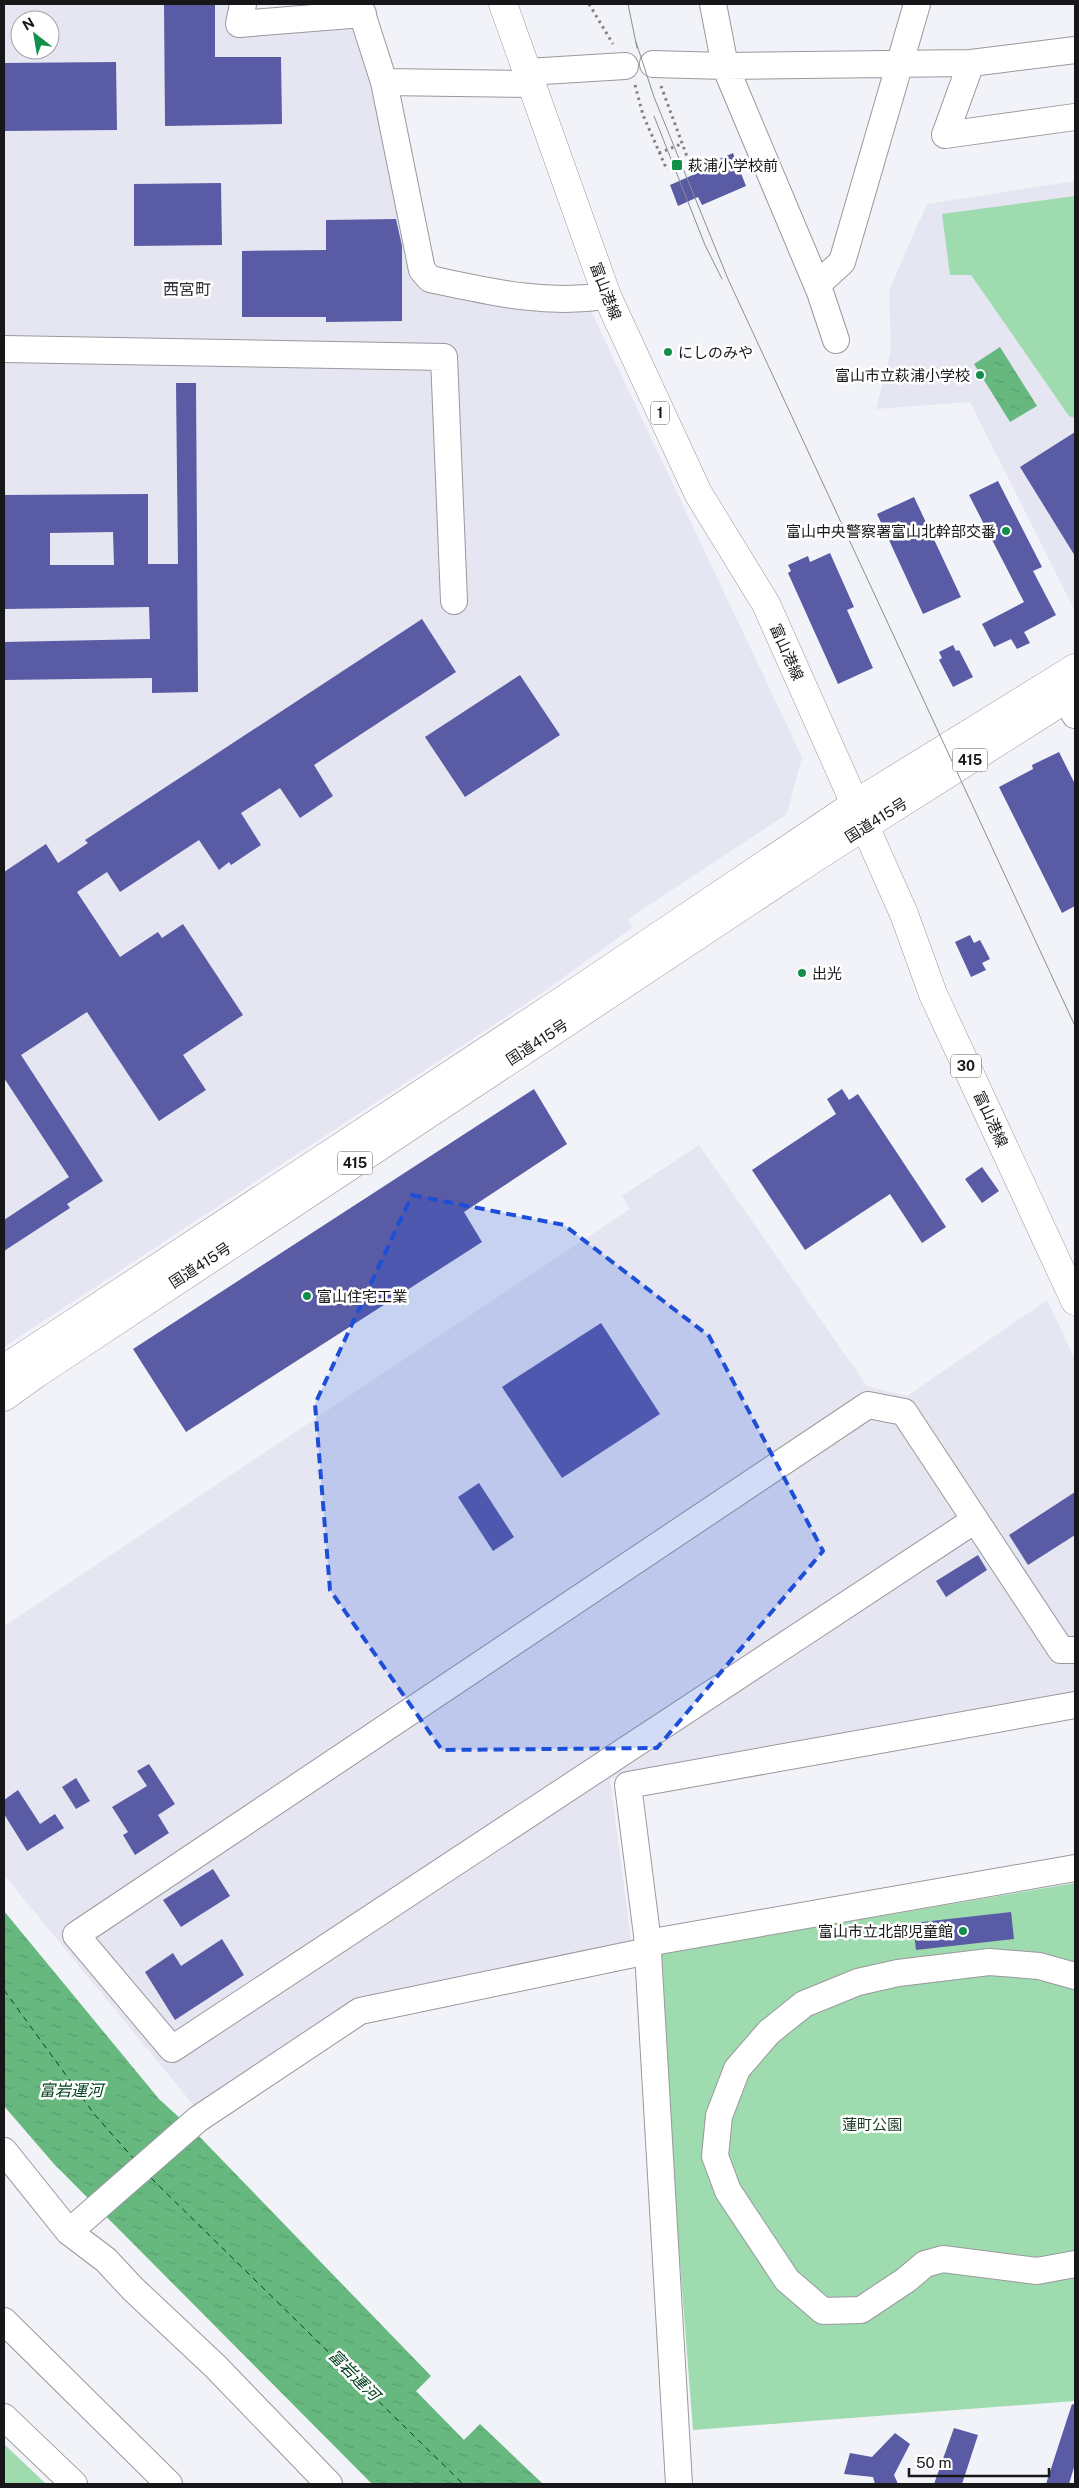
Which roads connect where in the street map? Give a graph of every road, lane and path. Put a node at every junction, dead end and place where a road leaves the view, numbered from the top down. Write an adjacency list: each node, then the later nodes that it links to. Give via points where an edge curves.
1 (243, 4): 6 (street, via 239,24)
2 (504, 4): 13 (main road, 富山港線 / 1)
3 (589, 4): 11 (path)
4 (713, 4): 12 (street)
5 (917, 4): 10 (street)
6 (361, 9): 14 (street)
7 (1075, 50): 8 (street)
8 (971, 62): 10 (street); 15 (street, via 946,135)
9 (655, 64): 12 (street); 16 (path)
10 (898, 64): 12 (street); 20 (street, via 842,262)
11 (625, 66): 13 (street); 17 (path, via 632,74 643,115)
12 (724, 66): 20 (street)
13 (529, 78): 14 (street); 21 (main road, 富山港線 / 1)
14 (384, 82): 21 (street, via 422,270 430,279 541,300)
15 (1075, 117)
16 (681, 144): 17 (path); 18 (path)
17 (659, 153): 19 (path)
18 (688, 162)
19 (667, 170)
20 (817, 285): 22 (street)
21 (606, 296): 26 (main road, 富山港線 / 1, via 698,493 766,604)
22 (836, 340)
23 (4, 349): 24 (street, via 444,356)
24 (454, 601)
25 (1070, 690): 26 (main road, 国道415号 / 415)
26 (860, 815): 27 (main road, 富山港線 / 30, via 904,914 933,994); 28 (main road, 国道415号 / 415, via 575,993); 29 (main road, 国道415号 / 415, via 816,857)
27 (1075, 1301)
28 (4, 1369)
29 (4, 1397)
30 (975, 1520): 30 (street, via 904,1412 868,1405 76,1935 172,2049); 31 (street, via 1061,1650)
31 (1075, 1650)
32 (1075, 1705): 34 (street, via 628,1785)
33 (1075, 1868): 34 (street)
34 (648, 1947): 37 (street, via 360,2011 198,2119); 44 (street)
35 (1075, 1976): 38 (street, via 1039,1966 989,1962 898,1973 858,1982 804,2004 769,2032 738,2069 719,2116 715,2156 728,2190 787,2280 823,2311 861,2310 924,2264 943,2259 1038,2271)
36 (4, 2151): 37 (street)
37 (69, 2232): 43 (street, via 106,2260)
38 (1075, 2264)
39 (4, 2321): 42 (street)
40 (4, 2417): 41 (street)
41 (74, 2484)
42 (169, 2484)
43 (329, 2484)
44 (679, 2484)

